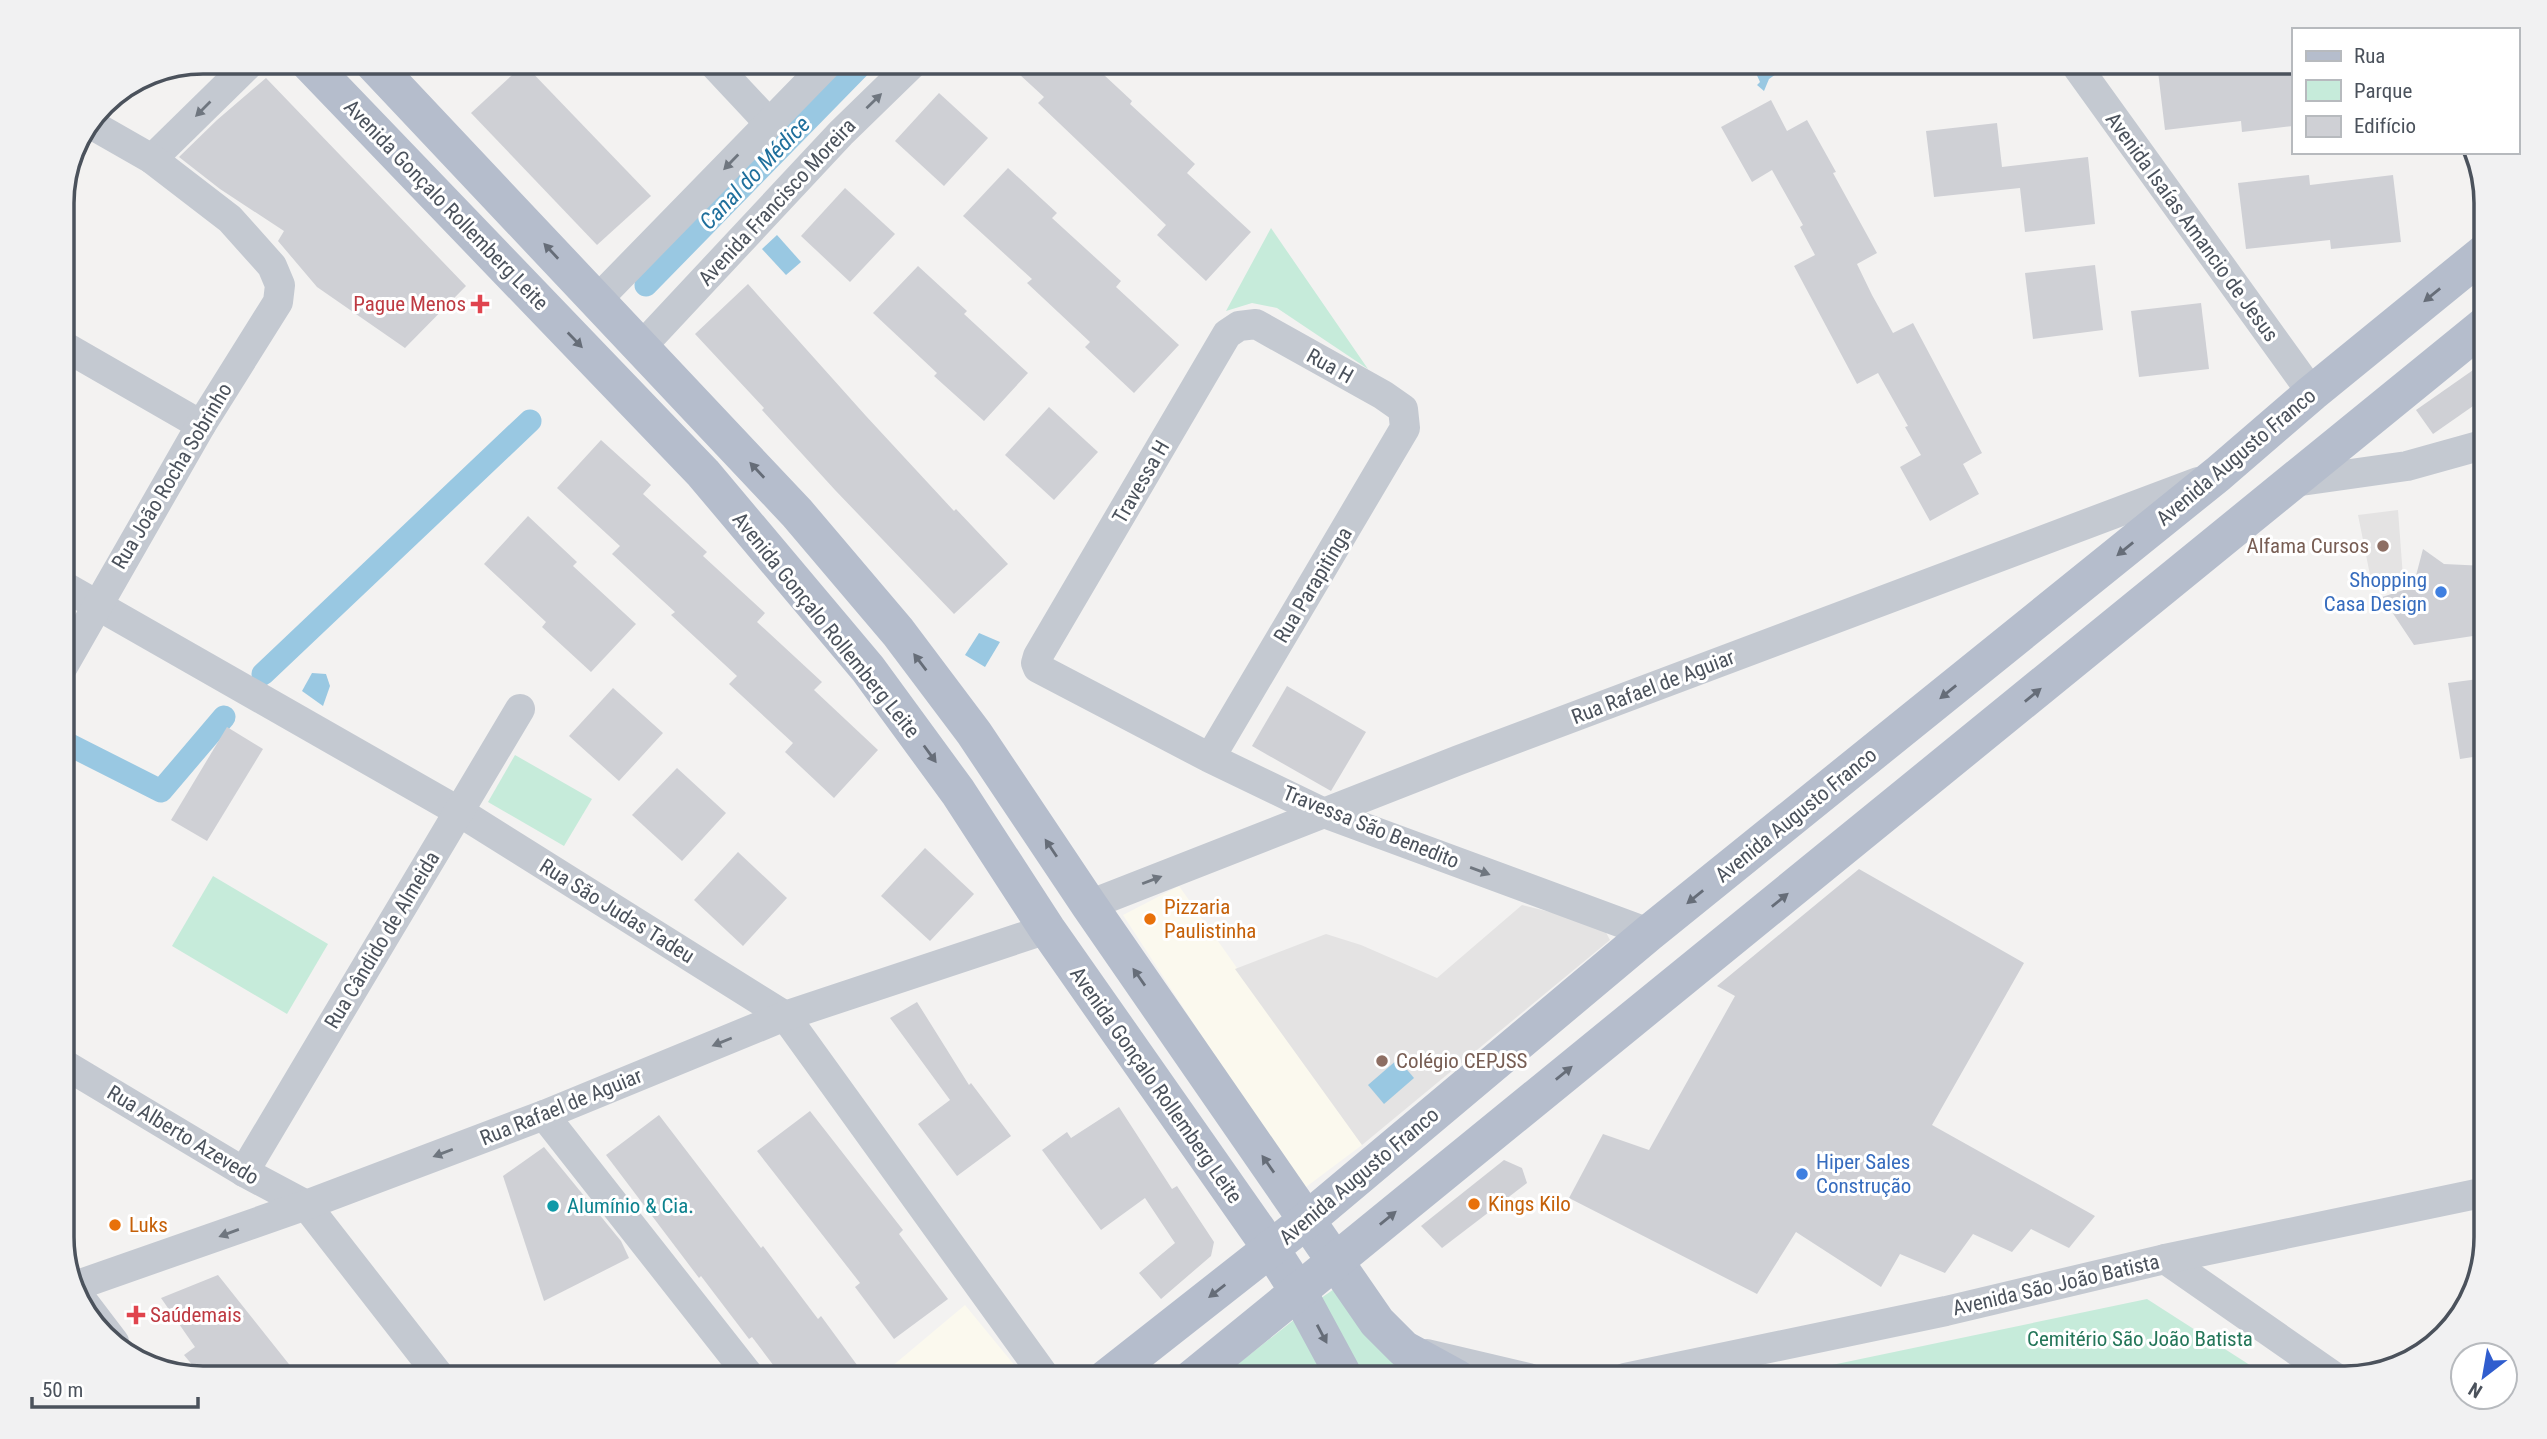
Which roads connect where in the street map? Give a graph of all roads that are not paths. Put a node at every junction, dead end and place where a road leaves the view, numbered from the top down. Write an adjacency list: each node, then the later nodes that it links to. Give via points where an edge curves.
1 (239, 74): 10 (street, one-way to 10)
2 (319, 74): 21 (main road, Avenida Gonçalo Rollemberg Leite, one-way to 21)
3 (383, 74): 12 (main road, Avenida Gonçalo Rollemberg Leite, one-way to 3)
4 (723, 74): 8 (street)
5 (817, 74): 8 (street)
6 (902, 74): 15 (street, Avenida Francisco Moreira, one-way to 6)
7 (2082, 74): 17 (street, Avenida Isaías Amancio de Jesus)
8 (769, 123): 12 (street, one-way to 12)
9 (98, 128): 10 (street)
10 (152, 159): 19 (street, Rua João Rocha Sobrinho, via 230,219 272,266 280,285 278,302)
11 (2473, 262): 17 (main road, Avenida Augusto Franco, one-way to 17)
12 (597, 300): 15 (main road, Avenida Gonçalo Rollemberg Leite)
13 (1256, 324): 18 (street, Rua H); 28 (street, Travessa H, via 1239,326 1227,334)
14 (2473, 335): 23 (main road)
15 (642, 346): 24 (main road, Avenida Gonçalo Rollemberg Leite, one-way to 15)
16 (74, 352): 19 (street)
17 (2312, 393): 22 (main road, Avenida Augusto Franco)
18 (1403, 410): 30 (street, Rua Parapitinga, via 1405,428)
19 (201, 425): 26 (street, Rua João Rocha Sobrinho)
20 (2473, 448): 23 (street, via 2407,466)
21 (703, 473): 24 (main road, via 783,543 799,536); 34 (main road, Avenida Gonçalo Rollemberg Leite, one-way to 34, via 868,669 958,792)
22 (2218, 474): 32 (street, Rua Rafael de Aguiar); 35 (main road, Avenida Augusto Franco, one-way to 35)
23 (2294, 482): 45 (main road, one-way to 23)
24 (797, 513): 33 (main road, Avenida Gonçalo Rollemberg Leite, one-way to 24, via 966,723 898,632)
25 (74, 591): 26 (street, Rua São Judas Tadeu)
26 (96, 605): 27 (street, Rua João Rocha Sobrinho); 31 (street, Rua São Judas Tadeu)
27 (74, 646)
28 (1038, 656): 30 (street, Travessa São Benedito, via 1038,668)
29 (520, 709): 31 (street, Rua Cândido de Almeida)
30 (1210, 758): 32 (street, Travessa São Benedito)
31 (458, 811): 36 (street, Rua São Judas Tadeu); 39 (street, Rua Cândido de Almeida)
32 (1324, 813): 33 (street, Rua Rafael de Aguiar, one-way to 32); 35 (street, Travessa São Benedito, one-way to 35)
33 (1089, 905): 42 (main road, Avenida Gonçalo Rollemberg Leite, one-way to 33)
34 (1047, 929): 36 (street, Rua Rafael de Aguiar); 43 (main road, Avenida Gonçalo Rollemberg Leite)
35 (1649, 933): 42 (main road, Avenida Augusto Franco)
36 (785, 1016): 38 (street, Rua Rafael de Aguiar, one-way to 38); 51 (street, Rua São Judas Tadeu)
37 (74, 1070): 39 (street, Rua Alberto Azevedo)
38 (544, 1115): 41 (street, Rua Rafael de Aguiar, one-way to 41); 50 (street)
39 (244, 1172): 41 (street, Rua Alberto Azevedo)
40 (2474, 1195): 44 (street, Avenida São João Batista)
41 (306, 1205): 46 (street, Rua Rafael de Aguiar, one-way to 46); 49 (street)
42 (1307, 1220): 43 (main road, Avenida Augusto Franco); 45 (main road, Avenida Gonçalo Rollemberg Leite)
43 (1270, 1249): 47 (main road, Avenida Gonçalo Rollemberg Leite); 52 (main road, Avenida Augusto Franco, one-way to 52)
44 (2165, 1259): 57 (street, Avenida São João Batista); 58 (street)
45 (1335, 1261): 47 (main road); 48 (main road, Avenida Gonçalo Rollemberg Leite, via 1377,1322)
46 (83, 1283)
47 (1298, 1291): 53 (main road); 54 (main road, Avenida Gonçalo Rollemberg Leite, one-way to 54)
48 (1404, 1349): 55 (main road, Avenida Gonçalo Rollemberg Leite); 56 (street)
49 (432, 1366)
50 (742, 1366)
51 (1037, 1366)
52 (1121, 1366)
53 (1207, 1366)
54 (1339, 1366)
55 (1435, 1366)
56 (1477, 1366)
57 (1682, 1366)
58 (2319, 1366)

